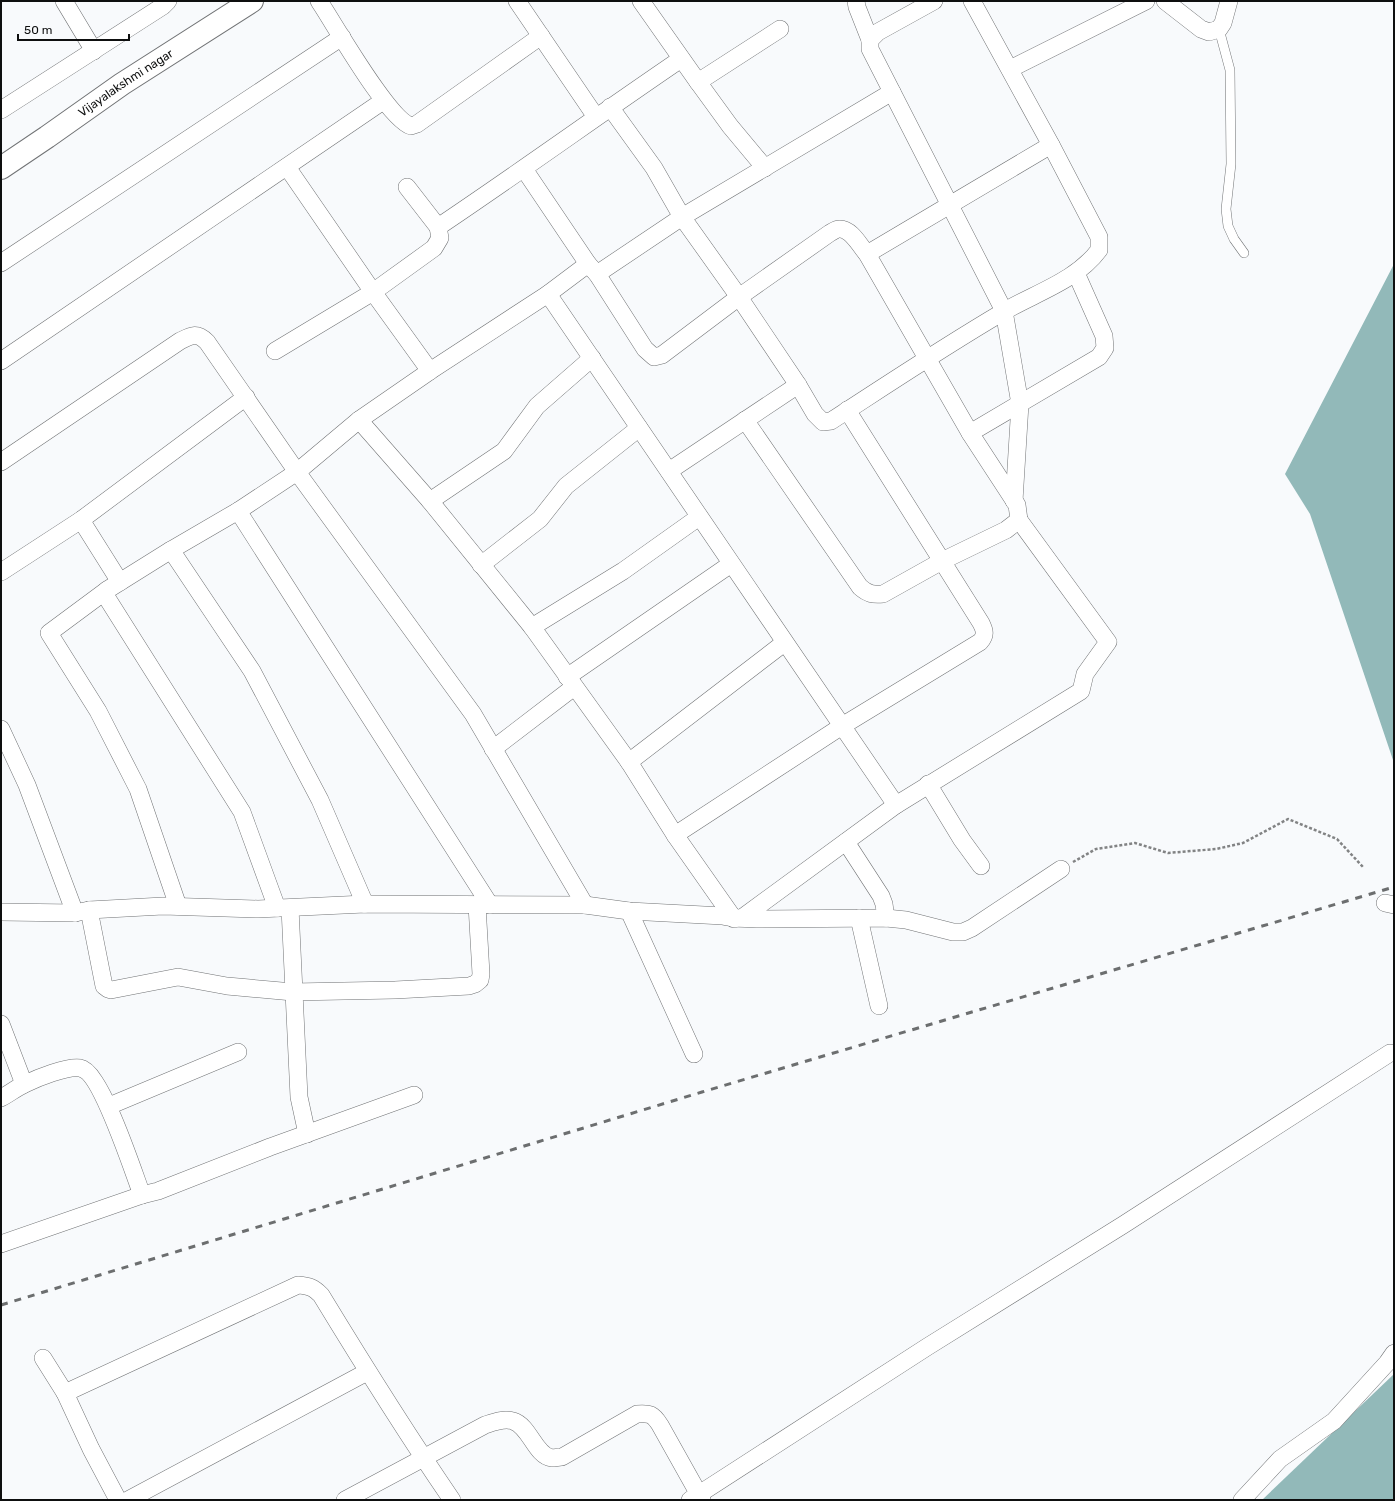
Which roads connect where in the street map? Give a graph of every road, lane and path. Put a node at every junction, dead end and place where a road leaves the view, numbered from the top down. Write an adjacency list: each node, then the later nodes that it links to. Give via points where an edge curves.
1 (64, 1): 18 (street)
2 (168, 1): 18 (street)
3 (252, 1): 29 (street, Vijayalakshmi nagar, via 122,84)
4 (319, 1): 16 (street)
5 (517, 1): 15 (street)
6 (856, 1): 17 (street)
7 (934, 1): 17 (street, via 878,32)
8 (972, 1): 20 (street)
9 (1146, 1): 20 (street)
10 (1165, 1): 14 (street, via 1201,29 1209,32)
11 (1229, 1): 14 (street)
12 (643, 2): 19 (street)
13 (780, 29): 21 (street)
14 (1219, 29): 36 (lane, via 1230,70 1231,164 1226,209 1228,226)
15 (541, 36): 23 (street, via 416,124 406,125); 26 (street)
16 (342, 37): 23 (street); 38 (street)
17 (870, 40): 22 (street, via 870,49)
18 (94, 51): 25 (street)
19 (681, 59): 21 (street); 24 (street)
20 (1010, 69): 27 (street)
21 (698, 82): 30 (street)
22 (892, 92): 30 (street); 33 (street)
23 (383, 101): 28 (street)
24 (610, 107): 26 (street); 34 (street, via 654,168)
25 (1, 110)
26 (596, 117): 31 (street)
27 (1051, 145): 33 (street); 40 (street, via 1099,237 1100,250)
28 (287, 167): 41 (street); 48 (street)
29 (1, 168)
30 (765, 168): 34 (street)
31 (524, 169): 35 (street); 39 (street)
32 (408, 187): 35 (street)
33 (951, 206): 37 (street); 44 (street)
34 (682, 217): 39 (street); 43 (street)
35 (438, 227): 41 (street, via 440,238 434,248)
36 (1244, 253)
37 (866, 254): 43 (street, via 846,230 838,229); 47 (street)
38 (1, 263)
39 (592, 269): 42 (street); 43 (street, via 645,349 654,357 662,355)
40 (1076, 273): 44 (street); 52 (street, via 1104,336 1105,348 1099,357)
41 (373, 292): 45 (street); 49 (street)
42 (548, 294): 46 (street); 49 (street)
43 (738, 297): 50 (street)
44 (1004, 311): 47 (street); 52 (street)
45 (275, 351)
46 (592, 358): 56 (street); 61 (street, via 537,406 504,451)
47 (928, 360): 53 (street); 57 (street)
48 (1, 361)
49 (430, 371): 54 (street)
50 (798, 385): 53 (street, via 815,414 823,422 831,421); 55 (street)
51 (246, 397): 58 (street, via 207,342 201,336 195,335 180,341); 60 (street); 65 (street)
52 (1020, 404): 57 (street); 62 (street)
53 (847, 410): 68 (street)
54 (359, 420): 60 (street); 61 (street)
55 (745, 420): 59 (street); 68 (street, via 860,588 875,595 883,594)
56 (638, 428): 59 (street); 70 (street, via 566,486 540,519)
57 (970, 433): 62 (street)
58 (1, 462)
59 (669, 471): 64 (street)
60 (297, 472): 63 (street); 78 (street, via 473,714)
61 (430, 501): 70 (street)
62 (1014, 501): 66 (street)
63 (238, 511): 67 (street); 88 (street)
64 (699, 517): 69 (street); 73 (street, via 624,571)
65 (81, 520): 71 (street); 72 (street)
66 (1019, 520): 68 (street, via 1006,530); 80 (street, via 1108,642 1086,674 1081,691)
67 (171, 550): 72 (street); 87 (street, via 252,671 320,800)
68 (942, 561): 76 (street, via 985,630 984,636 980,642)
69 (731, 564): 74 (street); 75 (street)
70 (481, 565): 73 (street)
71 (1, 572)
72 (114, 586): 90 (street, via 49,633 98,711 138,789); 91 (street, via 106,594 107,598 242,812)
73 (532, 627): 75 (street)
74 (784, 643): 76 (street); 79 (street)
75 (571, 682): 78 (street); 79 (street)
76 (842, 726): 81 (street); 82 (street)
77 (1, 729): 92 (street)
78 (493, 749): 89 (street)
79 (629, 762): 82 (street)
80 (928, 784): 81 (street); 84 (street)
81 (896, 805): 83 (street)
82 (675, 835): 95 (street)
83 (846, 842): 95 (street); 97 (street, via 881,896)
84 (981, 866)
85 (1363, 867): 86 (path, via 1337,839 1288,819 1243,844 1168,853 1135,843 1096,849)
86 (1061, 870): 97 (street, via 963,932)
87 (365, 904): 88 (street); 91 (street)
88 (484, 905): 89 (street); 98 (street, via 481,974 476,984 395,990)
89 (586, 905): 93 (street)
90 (178, 906): 91 (street); 92 (street)
91 (283, 908): 98 (street)
92 (82, 911): 94 (street); 98 (street, via 104,986 108,989 178,977 227,986)
93 (629, 911): 95 (street); 103 (street)
94 (1, 912)
95 (738, 918): 96 (street)
96 (858, 918): 97 (street); 99 (street)
97 (886, 918)
98 (293, 992): 108 (street, via 299,1097)
99 (879, 1006)
100 (1, 1024): 104 (street)
101 (238, 1052): 107 (street)
102 (1390, 1053): 116 (street, via 921,1351)
103 (694, 1054)
104 (24, 1084): 106 (street); 107 (street, via 67,1068 82,1068 95,1081)
105 (414, 1095): 108 (street)
106 (1, 1098)
107 (109, 1106): 109 (street)
108 (307, 1134): 109 (street)
109 (142, 1195): 110 (street)
110 (1, 1244)
111 (1394, 1353): 121 (street, via 1334,1421 1280,1459)
112 (43, 1358): 114 (street)
113 (367, 1372): 114 (street, via 321,1295 314,1288 298,1285); 115 (street); 118 (street)
114 (65, 1393): 117 (street)
115 (423, 1459): 116 (street, via 485,1424 501,1420 512,1420 522,1426 543,1454 551,1458 562,1457 637,1414 647,1413 655,1417 660,1425); 119 (street); 120 (street)
116 (697, 1498)
117 (118, 1500)
118 (128, 1500)
119 (344, 1500)
120 (452, 1500)
121 (1242, 1500)

